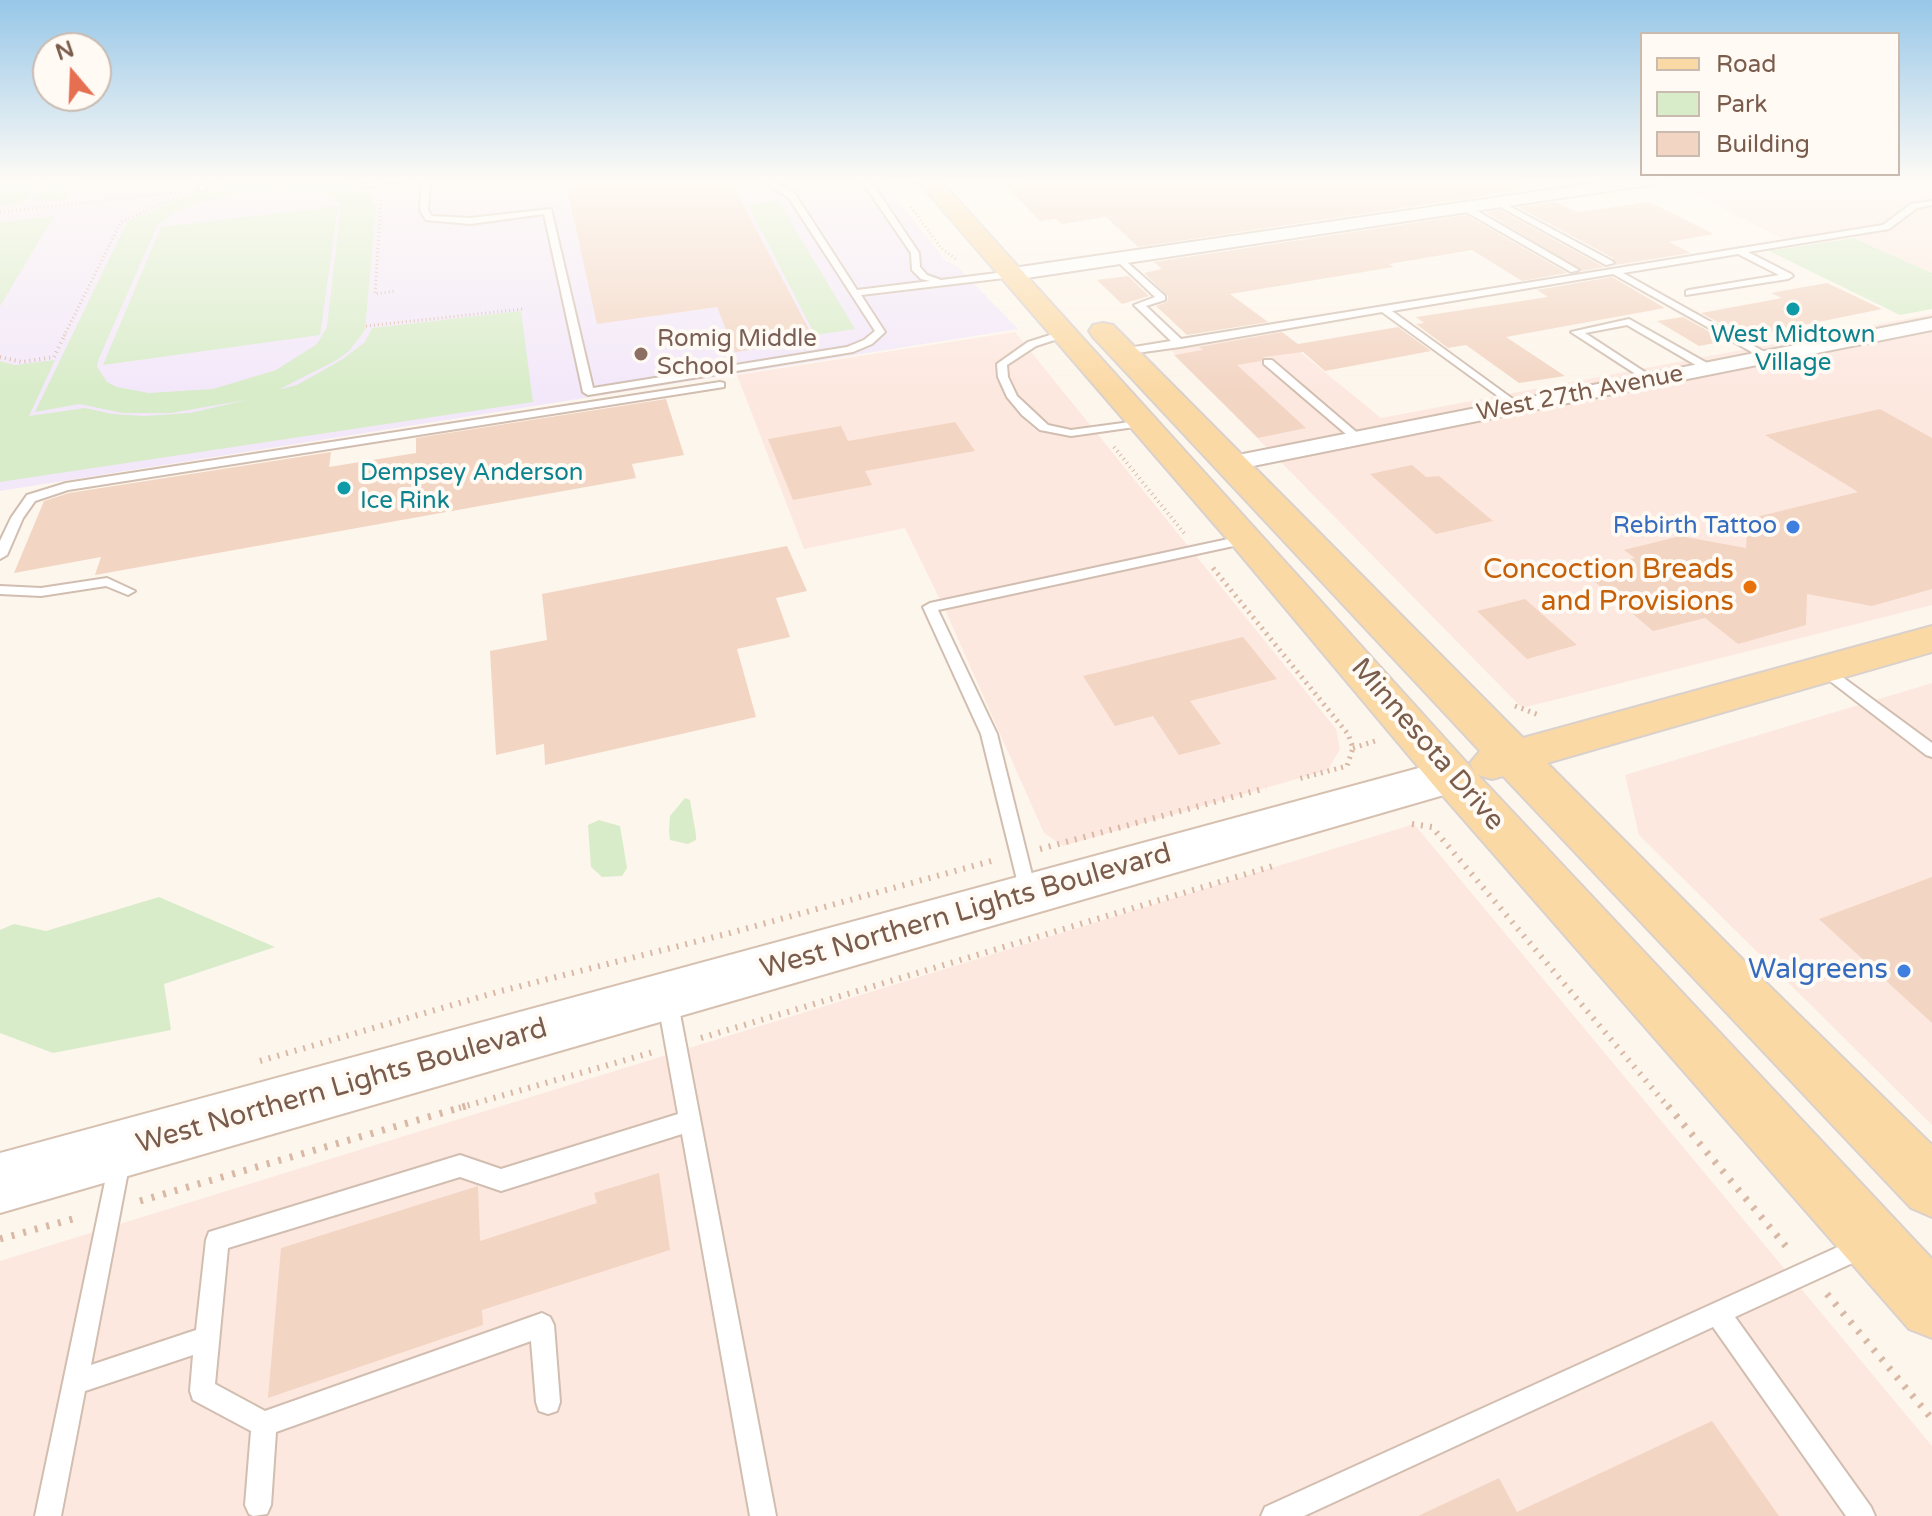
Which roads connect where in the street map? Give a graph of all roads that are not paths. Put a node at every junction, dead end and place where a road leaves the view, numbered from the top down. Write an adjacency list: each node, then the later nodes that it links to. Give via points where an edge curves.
1 (557, 250): 17 (lane, via 588,392 849,350 880,332)
2 (827, 250): 15 (lane)
3 (913, 250): 14 (lane, via 915,268)
4 (1013, 250): 11 (main road, Minnesota Drive)
5 (1175, 250): 10 (street)
6 (1539, 250): 13 (lane)
7 (1582, 250): 12 (lane)
8 (1747, 250): 9 (lane)
9 (1739, 251): 12 (lane); 16 (lane, via 1788,276)
10 (1119, 258): 11 (street); 21 (lane, via 1162,298 1139,305)
11 (1031, 265): 14 (lane); 17 (lane, via 959,288); 19 (main road, Minnesota Drive)
12 (1612, 267): 18 (lane); 23 (lane)
13 (1574, 270)
14 (939, 281): 15 (lane)
15 (855, 293): 17 (lane)
16 (1689, 293)
17 (862, 302)
18 (1385, 310): 21 (lane); 28 (lane)
19 (1074, 313): 22 (main road, Minnesota Drive); 29 (main road, Minnesota Drive); 29 (lane, via 1002,364 1012,397 1044,428 1071,433)
20 (1932, 324): 23 (street, West 27th Avenue)
21 (1180, 344): 22 (lane)
22 (1122, 352): 31 (main road, Minnesota Drive)
23 (1766, 357): 25 (street, West 27th Avenue)
24 (1268, 362): 30 (lane)
25 (1710, 369): 26 (street, West 27th Avenue); 26 (lane, via 1629,322 1576,332)
26 (1652, 380): 28 (street, West 27th Avenue)
27 (720, 385): 33 (lane, via 66,487 31,498)
28 (1517, 407): 30 (street, West 27th Avenue)
29 (1145, 423): 32 (main road, Minnesota Drive)
30 (1357, 438): 31 (street, West 27th Avenue)
31 (1228, 464): 39 (main road, Minnesota Drive)
32 (1247, 539): 40 (main road, Minnesota Drive); 41 (lane, via 930,607 989,734)
33 (0, 555)
34 (0, 590): 35 (lane, via 41,592 107,582)
35 (128, 591)
36 (1932, 639): 37 (main road, West Northern Lights Boulevard)
37 (1826, 670): 38 (lane); 39 (main road, West Northern Lights Boulevard)
38 (1932, 751)
39 (1515, 756): 40 (main road, West Northern Lights Boulevard); 46 (main road, Minnesota Drive)
40 (1452, 776): 41 (main road, West Northern Lights Boulevard); 47 (main road, Minnesota Drive)
41 (1028, 895): 42 (main road, West Northern Lights Boulevard)
42 (666, 996): 43 (lane); 44 (main road, West Northern Lights Boulevard)
43 (689, 1121): 50 (lane, via 501,1180 460,1166 217,1240); 56 (lane)
44 (121, 1149): 45 (main road, West Northern Lights Boulevard); 51 (lane)
45 (0, 1183)
46 (1932, 1187)
47 (1875, 1240): 48 (main road, Minnesota Drive); 49 (lane)
48 (1932, 1306)
49 (1717, 1313): 57 (lane); 58 (lane)
50 (207, 1338): 51 (lane); 53 (lane, via 202,1391)
51 (75, 1382): 55 (lane)
52 (548, 1402): 53 (lane, via 542,1325)
53 (264, 1424): 54 (lane)
54 (258, 1505)
55 (48, 1516)
56 (763, 1516)
57 (1274, 1516)
58 (1862, 1516)

